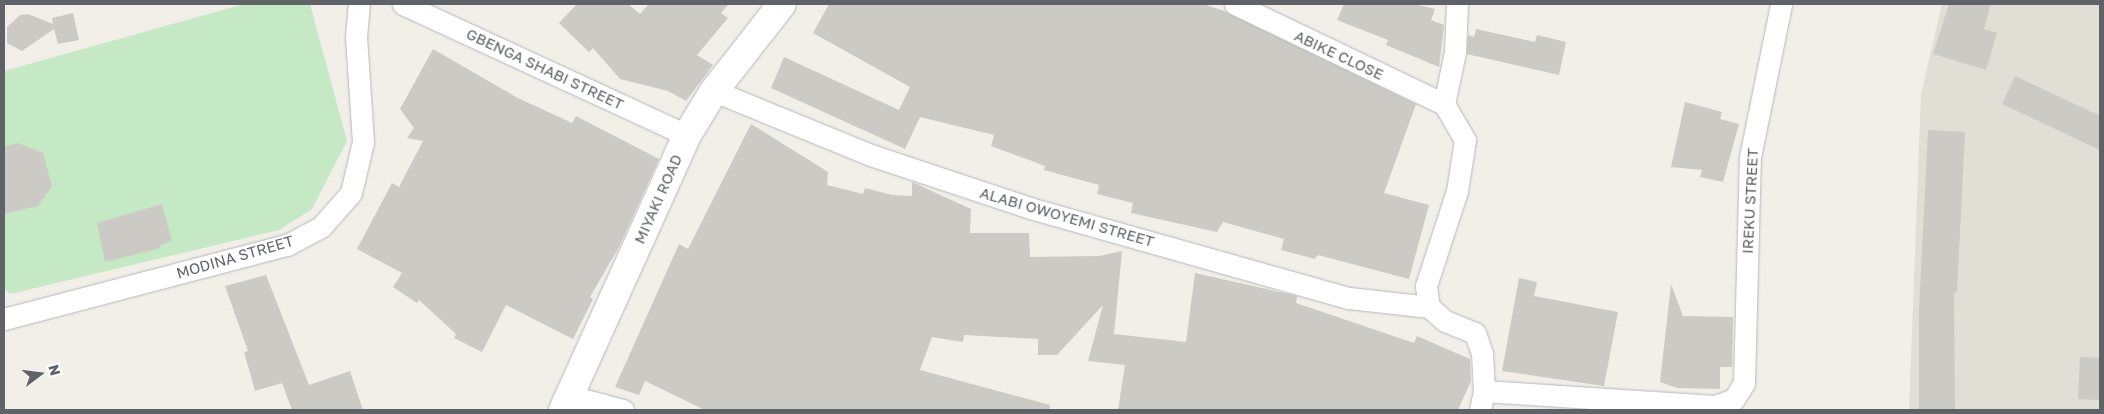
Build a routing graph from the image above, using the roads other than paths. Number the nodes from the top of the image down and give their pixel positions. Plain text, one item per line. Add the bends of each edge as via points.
1 (359, 4) edge
2 (403, 4) edge
3 (782, 4) edge
4 (1235, 4) edge
5 (1458, 4) edge
6 (1782, 4) edge
7 (714, 91) junction
8 (1444, 104) junction
9 (687, 135) junction
10 (1429, 307) junction
11 (4, 319) edge
12 (1482, 400) edge
13 (566, 403) edge
14 (623, 410) edge

1 - 11 street, MODINA STREET via 356,37 363,142 351,194 321,227 287,245
2 - 9 street, GBENGA SHABI STREET
3 - 7 street, MIYAKI ROAD
4 - 8 street, ABIKE CLOSE
5 - 8 street via 1455,52
6 - 12 street, IREKU STREET via 1750,157 1744,383 1734,399 1715,406
7 - 9 street, MIYAKI ROAD
7 - 10 street, ALABI OWOYEMI STREET via 872,155 1030,208 1349,298
8 - 10 street via 1464,140 1457,191 1426,286
9 - 13 street, MIYAKI ROAD
10 - 12 street via 1445,321 1475,333 1482,353
13 - 14 street

